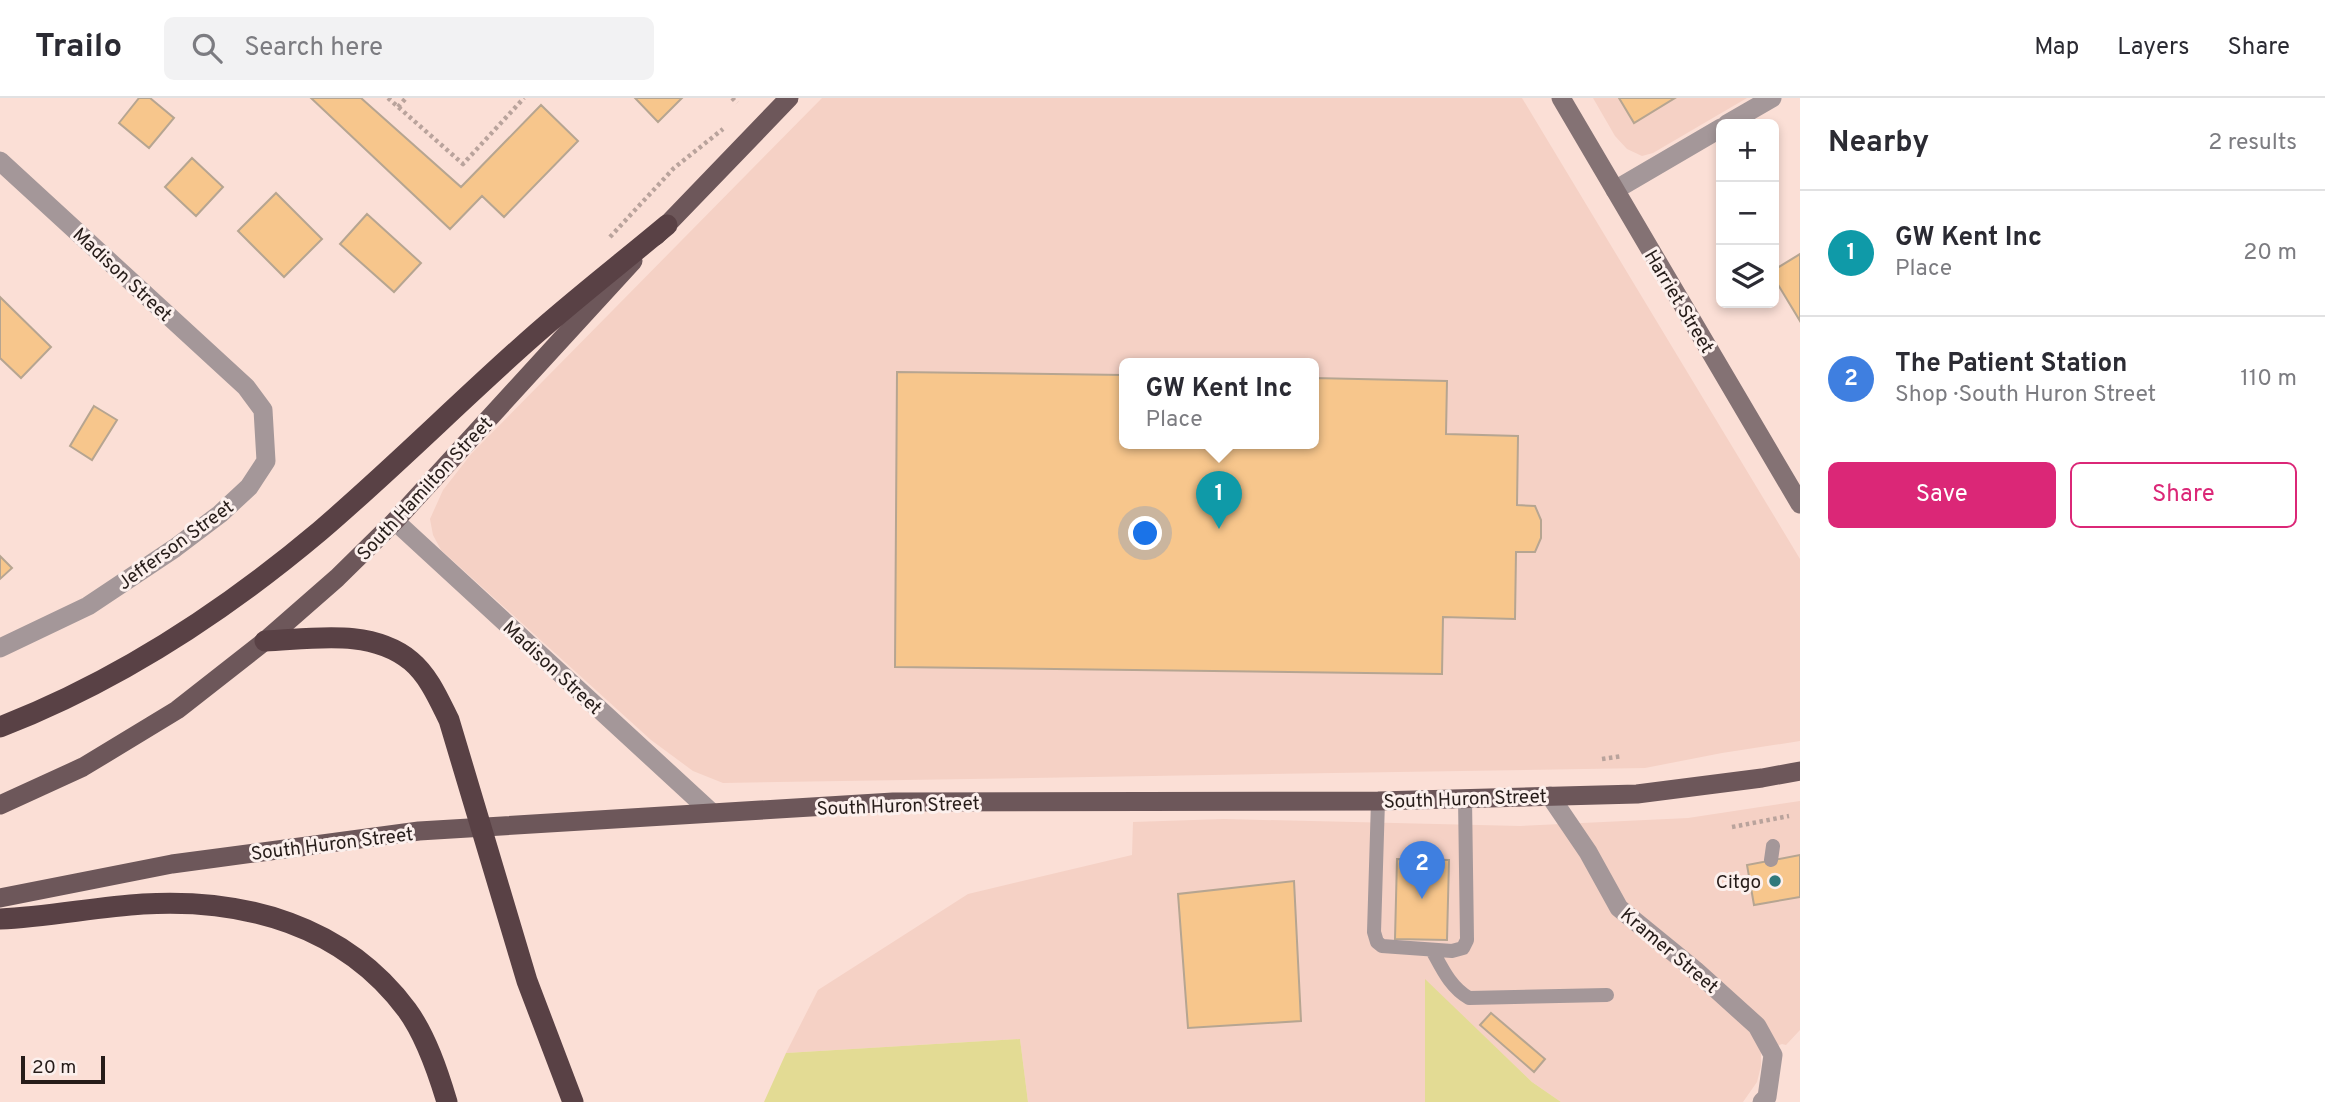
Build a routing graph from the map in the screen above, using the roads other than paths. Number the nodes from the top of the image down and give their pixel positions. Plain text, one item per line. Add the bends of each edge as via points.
1 (789, 98) edge
2 (1561, 98) edge
3 (1772, 98) edge
4 (1736, 119) edge
5 (1716, 131) edge
6 (0, 161) edge
7 (1615, 190) junction
8 (667, 225) junction
9 (246, 387) joint
10 (1800, 504) edge
11 (395, 521) junction
12 (265, 640) junction
13 (0, 648) edge
14 (0, 727) edge
15 (1800, 771) edge
16 (1550, 796) junction
17 (1465, 799) junction
18 (1378, 801) junction
19 (0, 805) edge
20 (710, 812) junction
21 (481, 829) junction
22 (0, 898) edge
23 (0, 919) edge
24 (1432, 950) junction
25 (1607, 995) dead end
26 (447, 1102) edge
27 (573, 1102) edge
28 (1762, 1102) edge

1 - 8 main road, South Hamilton Street
2 - 7 main road, Harriet Street
3 - 4 street
5 - 7 street
6 - 9 street, Madison Street
7 - 10 main road, Harriet Street
8 - 11 main road, South Hamilton Street
8 - 14 highway via 522,346 319,532 226,604 119,671
9 - 13 street, Jefferson Street via 263,410 266,461 249,487 175,548 88,606
11 - 12 main road, South Hamilton Street via 337,579
11 - 20 street, Madison Street
12 - 19 main road, South Hamilton Street via 177,710 83,767
12 - 21 highway via 356,639 381,644 411,661 432,687 449,720
15 - 16 main road, South Huron Street via 1637,794
16 - 17 main road, South Huron Street
16 - 28 street, Kramer Street via 1619,908 1757,1026 1773,1055 1767,1097
17 - 18 main road, South Huron Street
17 - 24 lane via 1467,940 1463,948
18 - 20 main road, South Huron Street via 893,802
18 - 24 lane via 1377,942 1382,947
20 - 21 main road, South Huron Street
21 - 22 main road, South Huron Street via 419,831 172,864
21 - 27 highway via 527,981
23 - 26 highway via 143,904 217,905 273,915 324,937 368,968 407,1011 437,1068
24 - 25 lane via 1450,982 1469,998

